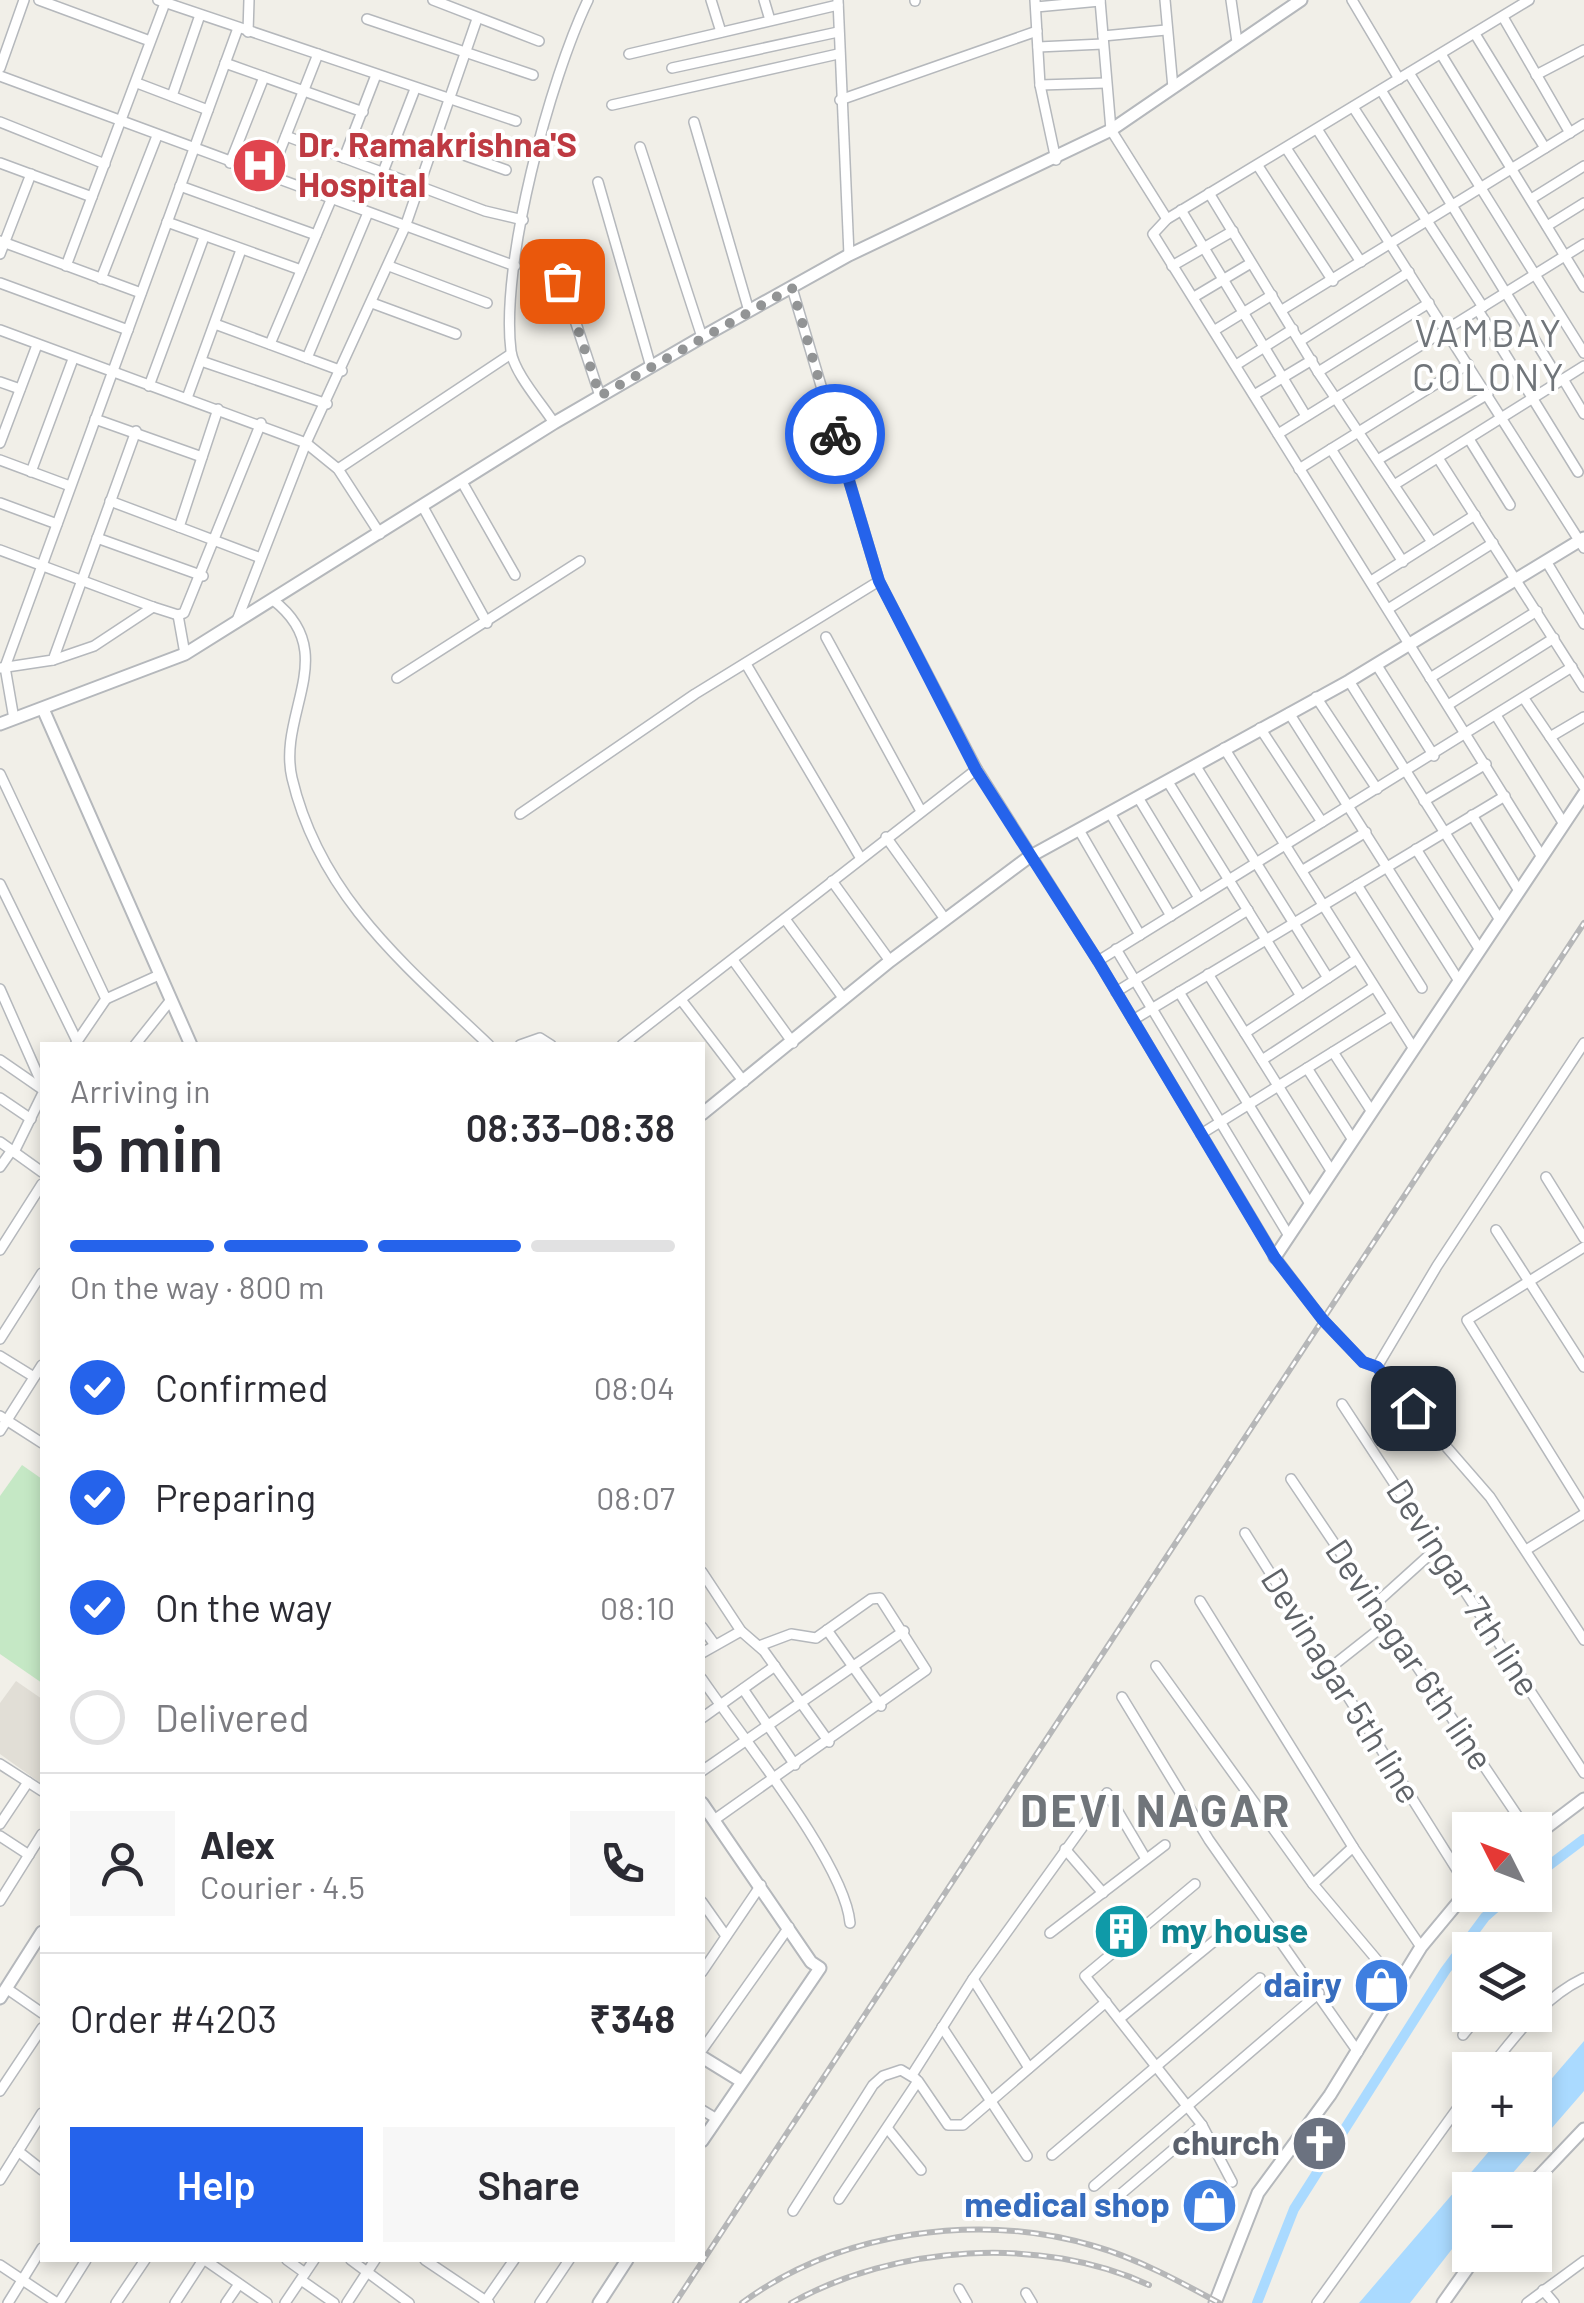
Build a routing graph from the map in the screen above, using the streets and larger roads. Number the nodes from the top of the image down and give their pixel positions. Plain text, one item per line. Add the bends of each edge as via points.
1 (24, 0) edge
2 (39, 0) edge
3 (249, 0) edge
4 (433, 0) edge
5 (588, 0) edge
6 (711, 0) edge
7 (764, 0) edge
8 (1100, 0) edge
9 (1164, 0) edge
10 (1231, 0) edge
11 (1352, 0) edge
12 (1530, 0) edge
13 (161, 1) edge
14 (1298, 1) edge
15 (838, 2) edge
16 (63, 4) edge
17 (1036, 4) edge
18 (200, 15) junction
19 (1502, 17) junction
20 (367, 18) dead end
21 (477, 19) junction
22 (770, 20) junction
23 (243, 30) junction
24 (1166, 30) junction
25 (1037, 31) junction
26 (721, 32) junction
27 (838, 32) junction
28 (1474, 34) junction
29 (1103, 40) junction
30 (150, 41) junction
31 (539, 41) dead end
32 (1237, 42) junction
33 (1038, 47) junction
34 (1584, 50) edge
35 (464, 53) junction
36 (318, 54) junction
37 (629, 54) dead end
38 (838, 54) junction
39 (1441, 54) junction
40 (225, 63) junction
41 (0, 68) edge
42 (672, 68) dead end
43 (1409, 73) junction
44 (376, 75) junction
45 (533, 75) dead end
46 (0, 76) edge
47 (1536, 76) junction
48 (264, 77) junction
49 (1399, 79) junction
50 (137, 83) junction
51 (1106, 83) junction
52 (1040, 85) junction
53 (414, 88) junction
54 (1174, 88) junction
55 (1381, 90) junction
56 (303, 92) junction
57 (172, 96) junction
58 (448, 98) junction
59 (840, 100) junction
60 (612, 104) dead end
61 (1353, 107) junction
62 (208, 110) junction
63 (363, 112) junction
64 (516, 120) dead end
65 (122, 121) junction
66 (0, 122) edge
67 (694, 122) dead end
68 (1584, 124) edge
69 (1318, 128) junction
70 (1111, 130) junction
71 (1570, 133) junction
72 (156, 136) junction
73 (286, 136) junction
74 (433, 144) junction
75 (640, 147) dead end
76 (1286, 148) junction
77 (1545, 148) junction
78 (194, 150) junction
79 (344, 158) junction
80 (1056, 160) junction
81 (0, 162) edge
82 (105, 164) junction
83 (230, 164) junction
84 (1258, 166) junction
85 (1584, 166) edge
86 (1513, 168) junction
87 (506, 170) dead end
88 (383, 172) junction
89 (31, 174) junction
90 (270, 176) junction
91 (598, 182) dead end
92 (180, 186) junction
93 (420, 186) junction
94 (1482, 187) junction
95 (1209, 193) junction
96 (92, 197) junction
97 (1531, 198) junction
98 (331, 200) junction
99 (1584, 203) edge
100 (1453, 205) junction
101 (1182, 210) junction
102 (367, 215) junction
103 (1167, 219) junction
104 (524, 220) junction
105 (1427, 220) junction
106 (167, 222) junction
107 (1548, 226) junction
108 (405, 227) junction
109 (1233, 230) junction
110 (316, 235) junction
111 (204, 237) junction
112 (2, 242) edge
113 (1390, 243) junction
114 (1584, 244) edge
115 (1204, 247) junction
116 (240, 250) junction
117 (0, 254) edge
118 (849, 255) junction
119 (1565, 256) junction
120 (1361, 262) junction
121 (1252, 263) junction
122 (66, 266) junction
123 (388, 266) junction
124 (515, 266) junction
125 (1172, 266) junction
126 (301, 270) junction
127 (1409, 272) junction
128 (1537, 275) junction
129 (101, 278) junction
130 (1224, 280) junction
131 (1333, 280) junction
132 (562, 281) dead end
133 (0, 283) edge
134 (1584, 287) edge
135 (792, 288) junction
136 (1508, 291) junction
137 (141, 294) junction
138 (1272, 295) junction
139 (1194, 297) junction
140 (1429, 302) junction
141 (372, 303) junction
142 (487, 303) dead end
143 (1480, 308) junction
144 (1282, 310) junction
145 (749, 312) junction
146 (1244, 314) junction
147 (215, 324) junction
148 (1293, 329) junction
149 (0, 330) edge
150 (128, 330) junction
151 (1215, 330) junction
152 (1446, 330) junction
153 (456, 334) dead end
154 (702, 338) junction
155 (1300, 341) junction
156 (270, 344) junction
157 (37, 345) junction
158 (1264, 348) junction
159 (511, 354) junction
160 (1584, 354) edge
161 (74, 358) junction
162 (307, 358) junction
163 (1312, 360) junction
164 (201, 361) junction
165 (1468, 364) junction
166 (1236, 365) junction
167 (1584, 366) edge
168 (650, 367) junction
169 (342, 370) junction
170 (1318, 372) junction
171 (112, 374) junction
172 (1283, 378) junction
173 (1562, 380) junction
174 (0, 382) edge
175 (149, 386) junction
176 (20, 389) junction
177 (1488, 394) junction
178 (1254, 395) junction
179 (600, 396) junction
180 (186, 398) junction
181 (1336, 398) junction
182 (1534, 398) junction
183 (327, 404) junction
184 (218, 409) junction
185 (1584, 414) edge
186 (1306, 416) junction
187 (1502, 417) junction
188 (95, 419) junction
189 (261, 423) junction
190 (554, 423) junction
191 (1360, 430) junction
192 (136, 431) junction
193 (1278, 434) junction
194 (1469, 438) junction
195 (0, 442) edge
196 (306, 442) junction
197 (1331, 449) junction
198 (202, 457) junction
199 (1438, 458) junction
200 (1379, 459) junction
201 (0, 460) edge
202 (338, 469) junction
203 (1299, 469) junction
204 (31, 472) junction
205 (1578, 472) dead end
206 (462, 482) junction
207 (1394, 485) junction
208 (70, 486) junction
209 (110, 501) junction
210 (0, 504) edge
211 (1510, 505) dead end
212 (423, 507) junction
213 (1474, 515) junction
214 (57, 524) junction
215 (179, 527) junction
216 (380, 534) junction
217 (97, 538) junction
218 (216, 540) junction
219 (1432, 542) junction
220 (1493, 543) junction
221 (1583, 543) edge
222 (0, 550) edge
223 (258, 556) junction
224 (1546, 561) junction
225 (580, 562) dead end
226 (1403, 562) junction
227 (42, 565) junction
228 (203, 576) junction
229 (514, 576) dead end
230 (82, 578) junction
231 (1517, 579) junction
232 (879, 581) junction
233 (1371, 581) junction
234 (272, 600) junction
235 (153, 607) junction
236 (1388, 609) junction
237 (1537, 611) junction
238 (178, 616) junction
239 (236, 622) junction
240 (488, 623) junction
241 (1584, 624) edge
242 (826, 637) dead end
243 (1554, 638) junction
244 (1408, 643) junction
245 (184, 654) junction
246 (53, 660) junction
247 (746, 664) junction
248 (1376, 664) junction
249 (2, 667) edge
250 (1572, 667) junction
251 (398, 678) dead end
252 (1430, 678) junction
253 (1349, 681) junction
254 (1584, 687) edge
255 (1316, 697) junction
256 (1525, 700) junction
257 (1448, 705) junction
258 (43, 708) junction
259 (1289, 712) junction
260 (1497, 717) junction
261 (1584, 717) edge
262 (14, 719) junction
263 (0, 724) edge
264 (1260, 728) junction
265 (1468, 735) junction
266 (1550, 737) junction
267 (1224, 748) junction
268 (1434, 756) junction
269 (1486, 764) junction
270 (1195, 765) junction
271 (976, 770) junction
272 (1408, 772) junction
273 (0, 774) edge
274 (1168, 782) junction
275 (1378, 790) junction
276 (1584, 791) edge
277 (1505, 796) junction
278 (1139, 799) junction
279 (1424, 801) junction
280 (1350, 806) junction
281 (921, 811) junction
282 (520, 814) dead end
283 (1110, 814) junction
284 (1472, 815) junction
285 (1322, 822) junction
286 (1564, 824) junction
287 (1080, 830) junction
288 (1366, 832) junction
289 (1442, 833) junction
290 (886, 838) junction
291 (1287, 844) junction
292 (1416, 849) junction
293 (860, 857) junction
294 (1030, 857) junction
295 (1542, 858) junction
296 (1258, 862) junction
297 (1386, 867) junction
298 (1304, 870) junction
299 (1229, 880) junction
300 (832, 881) junction
301 (0, 884) edge
302 (1357, 884) junction
303 (1519, 891) junction
304 (1200, 898) junction
305 (1325, 904) junction
306 (1248, 910) junction
307 (1170, 916) junction
308 (785, 918) junction
309 (945, 920) junction
310 (1500, 920) junction
311 (1295, 922) junction
312 (1140, 934) junction
313 (1266, 940) junction
314 (1116, 949) junction
315 (1480, 950) junction
316 (733, 960) junction
317 (1355, 960) junction
318 (890, 961) junction
319 (1098, 961) junction
320 (158, 974) junction
321 (1208, 974) junction
322 (1328, 978) junction
323 (1134, 980) junction
324 (1459, 981) junction
325 (1372, 988) junction
326 (1422, 988) dead end
327 (0, 989) edge
328 (1116, 992) junction
329 (1179, 992) junction
330 (1301, 996) junction
331 (106, 999) junction
332 (844, 999) junction
333 (170, 1001) junction
334 (682, 1001) junction
335 (1151, 1009) junction
336 (1391, 1016) junction
337 (1132, 1020) junction
338 (1245, 1033) junction
339 (637, 1041) edge
340 (75, 1042) edge
341 (76, 1042) edge
342 (137, 1042) edge
343 (190, 1042) edge
344 (486, 1042) edge
345 (793, 1042) junction
346 (1584, 1043) edge
347 (1414, 1049) junction
348 (1333, 1052) junction
349 (0, 1060) edge
350 (1262, 1060) junction
351 (1307, 1068) junction
352 (745, 1083) junction
353 (40, 1085) edge
354 (1278, 1086) junction
355 (40, 1089) edge
356 (40, 1095) edge
357 (0, 1098) edge
358 (1248, 1105) junction
359 (705, 1112) edge
360 (1372, 1112) junction
361 (31, 1118) junction
362 (1219, 1123) junction
363 (1201, 1134) junction
364 (1353, 1140) junction
365 (0, 1142) edge
366 (13, 1151) junction
367 (0, 1167) edge
368 (40, 1171) edge
369 (1332, 1172) junction
370 (1546, 1176) dead end
371 (40, 1187) edge
372 (1310, 1204) junction
373 (1496, 1230) dead end
374 (1289, 1236) junction
375 (1584, 1238) edge
376 (1584, 1246) edge
377 (0, 1250) edge
378 (1275, 1258) junction
379 (40, 1276) edge
380 (1529, 1280) junction
381 (0, 1339) edge
382 (0, 1356) edge
383 (40, 1367) edge
384 (1584, 1367) edge
385 (1379, 1370) junction
386 (34, 1377) junction
387 (1342, 1404) dead end
388 (3, 1418) edge
389 (0, 1430) edge
390 (40, 1442) edge
391 (1291, 1479) dead end
392 (1584, 1511) edge
393 (1245, 1533) dead end
394 (1437, 1548) junction
395 (1526, 1550) junction
396 (705, 1576) edge
397 (714, 1590) junction
398 (705, 1597) edge
399 (1200, 1600) dead end
400 (1374, 1604) junction
401 (1388, 1623) junction
402 (705, 1630) edge
403 (827, 1630) junction
404 (741, 1631) junction
405 (904, 1632) junction
406 (1584, 1640) edge
407 (715, 1645) junction
408 (760, 1646) junction
409 (705, 1651) edge
410 (775, 1666) junction
411 (1156, 1666) dead end
412 (854, 1668) junction
413 (1330, 1668) junction
414 (705, 1684) edge
415 (743, 1689) junction
416 (1122, 1697) dead end
417 (802, 1705) junction
418 (720, 1706) junction
419 (881, 1706) junction
420 (705, 1716) edge
421 (770, 1728) junction
422 (829, 1742) junction
423 (745, 1744) junction
424 (0, 1764) edge
425 (795, 1765) junction
426 (705, 1770) edge
427 (1584, 1773) edge
428 (772, 1780) junction
429 (28, 1782) junction
430 (40, 1790) edge
431 (1584, 1798) edge
432 (705, 1807) edge
433 (1514, 1812) edge
434 (714, 1820) junction
435 (1552, 1823) edge
436 (0, 1824) edge
437 (0, 1836) edge
438 (40, 1837) edge
439 (1165, 1845) dead end
440 (1353, 1848) junction
441 (1065, 1849) junction
442 (29, 1855) junction
443 (1146, 1860) junction
444 (1452, 1861) edge
445 (1196, 1884) dead end
446 (1313, 1884) junction
447 (760, 1885) junction
448 (1102, 1893) junction
449 (0, 1901) edge
450 (705, 1906) edge
451 (1452, 1909) edge
452 (850, 1923) dead end
453 (789, 1928) junction
454 (1229, 1929) dead end
455 (1050, 1933) dead end
456 (40, 1935) edge
457 (726, 1936) junction
458 (1421, 1947) junction
459 (705, 1968) edge
460 (973, 1978) junction
461 (1260, 1978) dead end
462 (1584, 1978) edge
463 (1398, 1985) junction
464 (3, 1993) edge
465 (1319, 1994) junction
466 (1106, 2002) junction
467 (1552, 2002) edge
468 (40, 2012) edge
469 (1120, 2019) junction
470 (942, 2027) junction
471 (40, 2031) edge
472 (1465, 2032) edge
473 (1517, 2032) edge
474 (1463, 2035) dead end
475 (705, 2049) edge
476 (1358, 2052) junction
477 (1502, 2052) edge
478 (705, 2055) edge
479 (1156, 2066) junction
480 (1029, 2068) junction
481 (915, 2078) junction
482 (741, 2080) junction
483 (0, 2091) edge
484 (990, 2100) junction
485 (1187, 2108) junction
486 (705, 2112) edge
487 (1452, 2116) edge
488 (717, 2119) junction
489 (40, 2120) edge
490 (1202, 2125) junction
491 (888, 2128) junction
492 (1584, 2129) edge
493 (705, 2137) edge
494 (18, 2151) junction
495 (1052, 2155) dead end
496 (1027, 2156) dead end
497 (40, 2168) edge
498 (921, 2170) dead end
499 (1543, 2172) edge
500 (0, 2180) edge
501 (1232, 2182) dead end
502 (1094, 2186) dead end
503 (839, 2199) dead end
504 (1115, 2199) dead end
505 (793, 2211) dead end
506 (40, 2251) edge
507 (1584, 2261) edge
508 (85, 2262) edge
509 (143, 2262) edge
510 (203, 2262) edge
511 (207, 2262) edge
512 (289, 2262) edge
513 (313, 2262) edge
514 (354, 2262) edge
515 (374, 2262) edge
516 (428, 2262) edge
517 (511, 2262) edge
518 (568, 2262) edge
519 (626, 2262) edge
520 (0, 2265) edge
521 (367, 2272) junction
522 (1464, 2272) edge
523 (303, 2276) junction
524 (22, 2280) junction
525 (239, 2284) junction
526 (958, 2289) dead end
527 (1542, 2290) junction
528 (486, 2302) edge
529 (8, 2303) edge
530 (58, 2303) edge
531 (116, 2303) edge
532 (175, 2303) edge
533 (226, 2303) edge
534 (268, 2303) edge
535 (285, 2303) edge
536 (334, 2303) edge
537 (346, 2303) edge
538 (409, 2303) edge
539 (540, 2303) edge
540 (599, 2303) edge
541 (967, 2303) edge
542 (1215, 2303) edge
543 (1316, 2303) edge
544 (1442, 2303) edge
545 (1527, 2303) edge
546 (1554, 2303) edge

1 - 41 street
2 - 16 street
3 - 23 street
4 - 21 street
5 - 104 street via 564,50
6 - 26 street
7 - 22 street
8 - 17 street
8 - 29 street
9 - 24 street
10 - 32 street
11 - 49 street
12 - 19 street
13 - 18 street
13 - 30 street
14 - 32 street
15 - 22 street
15 - 27 street
16 - 30 street
17 - 25 street
18 - 23 street
18 - 57 street
19 - 28 street
19 - 47 street
20 - 35 street
21 - 31 street
21 - 35 street
22 - 26 street
23 - 36 street
23 - 40 street
24 - 29 street
24 - 54 street
25 - 33 street
25 - 59 street
26 - 37 street
27 - 38 street
27 - 42 street
28 - 39 street
28 - 77 street
29 - 33 street
29 - 51 street
30 - 50 street
32 - 54 street
33 - 52 street
34 - 47 street
35 - 45 street
35 - 58 street
36 - 44 street
36 - 56 street
38 - 59 street
38 - 60 street
39 - 43 street
39 - 86 street
40 - 48 street
40 - 62 street
43 - 49 street
43 - 94 street
44 - 53 street
44 - 63 street
46 - 65 street
47 - 71 street
48 - 56 street
48 - 83 street
49 - 55 street
50 - 57 street
50 - 65 street
51 - 52 street
51 - 70 street
52 - 80 street
53 - 58 street
53 - 88 street
54 - 70 street
55 - 61 street
55 - 100 street
56 - 63 street
56 - 73 street
57 - 62 street
58 - 64 street
58 - 74 street
59 - 118 street
61 - 69 street
61 - 105 street
62 - 78 street
63 - 79 street
65 - 72 street
65 - 82 street
66 - 82 street
67 - 145 street
68 - 71 street
69 - 76 street
69 - 113 street
70 - 80 street
70 - 103 street
71 - 77 street
72 - 78 street
72 - 129 street
73 - 79 street
73 - 90 street
74 - 87 street
74 - 93 street
75 - 154 street
76 - 84 street
76 - 120 street
77 - 86 street
78 - 83 street
78 - 92 street
79 - 88 street
80 - 118 street
81 - 89 street
82 - 96 street
83 - 90 street
84 - 95 street
84 - 131 street
85 - 97 street
86 - 94 street
86 - 97 street
88 - 93 street
89 - 96 street
89 - 112 street
90 - 98 street
91 - 168 street
92 - 106 street
92 - 110 street
93 - 104 street
93 - 108 street
94 - 100 street
94 - 128 street
95 - 101 street
95 - 109 street
96 - 122 street
97 - 107 street
98 - 102 street
98 - 110 street
99 - 107 street
100 - 105 street
100 - 136 street
101 - 103 street
101 - 115 street
102 - 108 street
102 - 162 street
103 - 125 street via 1153,234
104 - 124 street
105 - 113 street
105 - 143 street
106 - 111 street
106 - 137 street
107 - 119 street
108 - 123 street
108 - 124 street
109 - 115 street
109 - 121 street
110 - 126 street
111 - 116 street
111 - 175 street
112 - 117 street
112 - 122 street
113 - 120 street
113 - 127 street
114 - 119 street
115 - 125 street
115 - 130 street
116 - 126 street
116 - 147 street
118 - 135 street
119 - 128 street
119 - 134 street
120 - 131 street
121 - 130 street
121 - 138 street
122 - 129 street
123 - 141 street
123 - 142 street
124 - 159 street
125 - 139 street
126 - 156 street
127 - 140 street
127 - 155 street
128 - 136 street
128 - 160 street
129 - 137 street
130 - 139 street
130 - 146 street
131 - 144 street
132 - 179 street
133 - 150 street
135 - 145 street
135 - 232 street
136 - 143 street
136 - 173 street
137 - 150 street
138 - 144 street
138 - 146 street
139 - 151 street
140 - 152 street
140 - 170 street
141 - 153 street
141 - 169 street
143 - 152 street
143 - 182 street
144 - 148 street
145 - 154 street
146 - 151 street
146 - 158 street
147 - 156 street
147 - 164 street
148 - 155 street
148 - 158 street
149 - 157 street
150 - 171 street
151 - 166 street
152 - 165 street
152 - 181 street
154 - 168 street
155 - 163 street
156 - 162 street
157 - 161 street
157 - 176 street
158 - 166 street
158 - 172 street
159 - 190 street
159 - 202 street
161 - 171 street
161 - 204 street
162 - 169 street
163 - 170 street
163 - 172 street
164 - 180 street
164 - 183 street
165 - 177 street
165 - 191 street
166 - 178 street
167 - 173 street
168 - 179 street
169 - 183 street
170 - 181 street
171 - 175 street
171 - 188 street
172 - 178 street
172 - 186 street
173 - 182 street
173 - 185 street
174 - 176 street
175 - 180 street
176 - 195 street
177 - 187 street
177 - 200 street
178 - 193 street
179 - 190 street
180 - 184 street
181 - 186 street
181 - 191 street
182 - 187 street
182 - 205 street
183 - 196 street
184 - 189 street
184 - 198 street
186 - 193 street
187 - 194 street
187 - 221 street
188 - 192 street
188 - 208 street
189 - 196 street
189 - 218 street
190 - 206 street
191 - 197 street
191 - 200 street
192 - 198 street
192 - 209 street
193 - 203 street
194 - 199 street
194 - 211 street
196 - 202 street
196 - 223 street
197 - 203 street
197 - 226 street
198 - 215 street
199 - 207 street
199 - 213 street
200 - 207 street
201 - 204 street
202 - 216 street
203 - 233 street
204 - 208 street
206 - 212 street
206 - 229 street
207 - 219 street
208 - 214 street
209 - 215 street
209 - 217 street
210 - 214 street
212 - 216 street
212 - 240 street
213 - 219 street
213 - 220 street
214 - 227 street
215 - 218 street
216 - 234 street
217 - 228 street
217 - 230 street
218 - 223 street
218 - 228 street
219 - 226 street
220 - 231 street
220 - 236 street
221 - 224 street
222 - 227 street
223 - 239 street
224 - 231 street
224 - 241 street
225 - 240 street
226 - 233 street
227 - 230 street
227 - 249 street
228 - 238 street via 190,607
230 - 235 street
230 - 246 street
231 - 237 street
231 - 244 street
232 - 247 street
232 - 271 street
233 - 236 street
234 - 239 street
234 - 344 street via 304,640 307,666 289,752 315,838 343,894 404,968
235 - 238 street
235 - 246 street via 94,646
236 - 244 street
237 - 243 street
237 - 252 street
238 - 245 street
239 - 245 street
240 - 251 street
242 - 281 street
243 - 250 street
243 - 257 street
244 - 248 street
244 - 252 street
245 - 258 street
246 - 249 street
247 - 282 street
247 - 293 street
248 - 253 street
248 - 268 street
249 - 262 street
250 - 254 street
250 - 256 street
252 - 257 street
253 - 255 street
253 - 272 street
255 - 259 street
255 - 275 street
256 - 260 street
256 - 266 street
257 - 265 street
258 - 262 street
258 - 320 street
259 - 264 street
259 - 280 street
260 - 265 street
260 - 286 street
261 - 266 street
262 - 263 street
264 - 267 street
264 - 285 street
265 - 268 street
265 - 269 street
266 - 276 street
267 - 270 street
267 - 291 street
268 - 272 street
269 - 277 street
269 - 279 street
270 - 274 street
270 - 296 street
271 - 281 street
271 - 294 street
272 - 275 street
272 - 279 street
273 - 331 street
274 - 278 street
274 - 299 street
275 - 280 street
276 - 286 street
277 - 284 street
277 - 295 street
278 - 283 street
278 - 304 street
279 - 289 street
280 - 285 street
280 - 288 street
281 - 290 street
283 - 287 street
283 - 307 street
284 - 289 street
284 - 303 street
285 - 291 street
286 - 295 street
287 - 294 street
287 - 312 street
288 - 297 street
288 - 298 street
289 - 292 street
289 - 310 street
290 - 293 street
290 - 309 street
291 - 296 street
291 - 298 street
292 - 297 street
292 - 315 street
293 - 300 street
294 - 309 street
294 - 319 street
295 - 303 street
296 - 299 street
296 - 311 street
297 - 302 street
297 - 324 street
298 - 305 street
299 - 304 street
299 - 306 street
300 - 308 street
300 - 318 street
301 - 340 street
302 - 305 street
302 - 326 street
303 - 310 street
304 - 307 street
305 - 311 street
305 - 317 street
306 - 313 street
306 - 323 street
307 - 312 street
308 - 316 street
308 - 332 street
309 - 318 street
310 - 315 street
311 - 313 street
311 - 322 street
312 - 314 street
313 - 321 street
313 - 330 street
314 - 319 street
314 - 323 street
315 - 324 street
316 - 334 street
316 - 345 street
317 - 322 street
317 - 325 street
318 - 332 street
319 - 328 street
320 - 331 street
320 - 333 street
321 - 329 street
321 - 338 street
322 - 330 street
323 - 328 street
323 - 335 street
324 - 347 street
325 - 336 street
325 - 350 street
327 - 353 street
328 - 337 street
329 - 335 street
329 - 358 street
330 - 338 street
331 - 341 street
332 - 345 street
333 - 342 street
333 - 343 street
334 - 339 street
334 - 352 street
335 - 337 street
335 - 362 street
336 - 347 street
336 - 348 street
337 - 363 street
338 - 350 street
345 - 352 street
346 - 385 street via 1437,1266
347 - 360 street
348 - 351 street
348 - 360 street
349 - 355 street
350 - 354 street
351 - 354 street
351 - 364 street
352 - 359 street
354 - 358 street
354 - 369 street
356 - 361 street
357 - 361 street
358 - 362 street
358 - 372 street
360 - 364 street
361 - 366 street
362 - 363 street
362 - 374 street
363 - 378 street
364 - 369 street
365 - 366 street
366 - 367 street
366 - 368 street
369 - 372 street
370 - 375 street
371 - 377 street
372 - 374 street
373 - 380 street
374 - 378 street
376 - 380 street
378 - 385 street via 1323,1320
379 - 381 street
380 - 384 street
380 - 392 street via 1470,1314 1467,1326
382 - 386 street
383 - 386 street
385 - 395 street via 1454,1452
386 - 388 street
387 - 394 street, Devingar 7th line
388 - 389 street
388 - 390 street
391 - 400 street, Devinagar 6th line
392 - 395 street
393 - 413 street, Devinagar 5th line
394 - 400 street
394 - 427 street, Devingar 7th line
395 - 406 street
396 - 397 street
397 - 398 street
397 - 404 street
399 - 440 street
400 - 401 street, Devinagar 6th line
401 - 413 street
401 - 433 street, Devinagar 6th line
402 - 407 street
403 - 405 street via 876,1598
403 - 408 street via 812,1639 791,1634
403 - 412 street
404 - 407 street
404 - 408 street
405 - 412 street
405 - 419 street via 926,1670
407 - 409 street
408 - 410 street
410 - 415 street
410 - 417 street
411 - 446 street
412 - 417 street
412 - 419 street
413 - 444 street, Devinagar 5th line
414 - 418 street
415 - 418 street
415 - 421 street
416 - 465 street via 1209,1840
417 - 421 street
417 - 422 street
418 - 420 street
418 - 423 street
419 - 422 street
421 - 423 street
421 - 425 street
422 - 425 street
423 - 426 street
423 - 428 street
424 - 429 street
425 - 428 street
428 - 434 street
428 - 452 street via 843,1890
429 - 430 street
429 - 436 street
431 - 435 street
432 - 434 street
434 - 447 street
437 - 442 street
438 - 442 street
439 - 443 street
440 - 446 street
440 - 458 street
441 - 443 street via 1107,1794
441 - 448 street
441 - 460 street
442 - 449 street
443 - 448 street
445 - 466 street via 1085,1976
446 - 463 street
447 - 453 street
447 - 457 street
448 - 455 street
450 - 457 street
451 - 458 street
453 - 475 street
453 - 482 street via 820,1968
454 - 469 street
456 - 464 street
457 - 459 street
458 - 463 street
460 - 470 street
460 - 480 street
461 - 479 street
462 - 467 street
463 - 476 street
464 - 468 street
465 - 476 street
465 - 485 street
466 - 469 street
466 - 480 street
469 - 479 street
470 - 481 street
470 - 484 street
471 - 483 street
472 - 474 street
473 - 477 street
476 - 542 street via 1258,2194
478 - 482 street
479 - 485 street
479 - 495 street
480 - 484 street
481 - 484 street via 953,2127
481 - 491 street
481 - 505 street via 890,2072 873,2085
482 - 488 street
484 - 496 street
485 - 490 street
485 - 502 street
486 - 488 street
487 - 543 street
488 - 493 street
489 - 494 street
490 - 501 street
490 - 504 street
491 - 498 street
491 - 503 street
492 - 499 street
494 - 497 street
494 - 500 street
506 - 524 street
507 - 527 street
508 - 530 street
509 - 531 street
510 - 532 street
511 - 525 street
512 - 523 street
513 - 523 street
514 - 521 street
515 - 521 street
516 - 528 street
517 - 528 street
518 - 539 street
519 - 540 street
520 - 524 street
521 - 537 street
521 - 538 street
522 - 544 street
523 - 535 street
523 - 536 street
524 - 529 street
524 - 530 street
525 - 533 street
525 - 534 street
526 - 541 street
527 - 545 street
527 - 546 street

